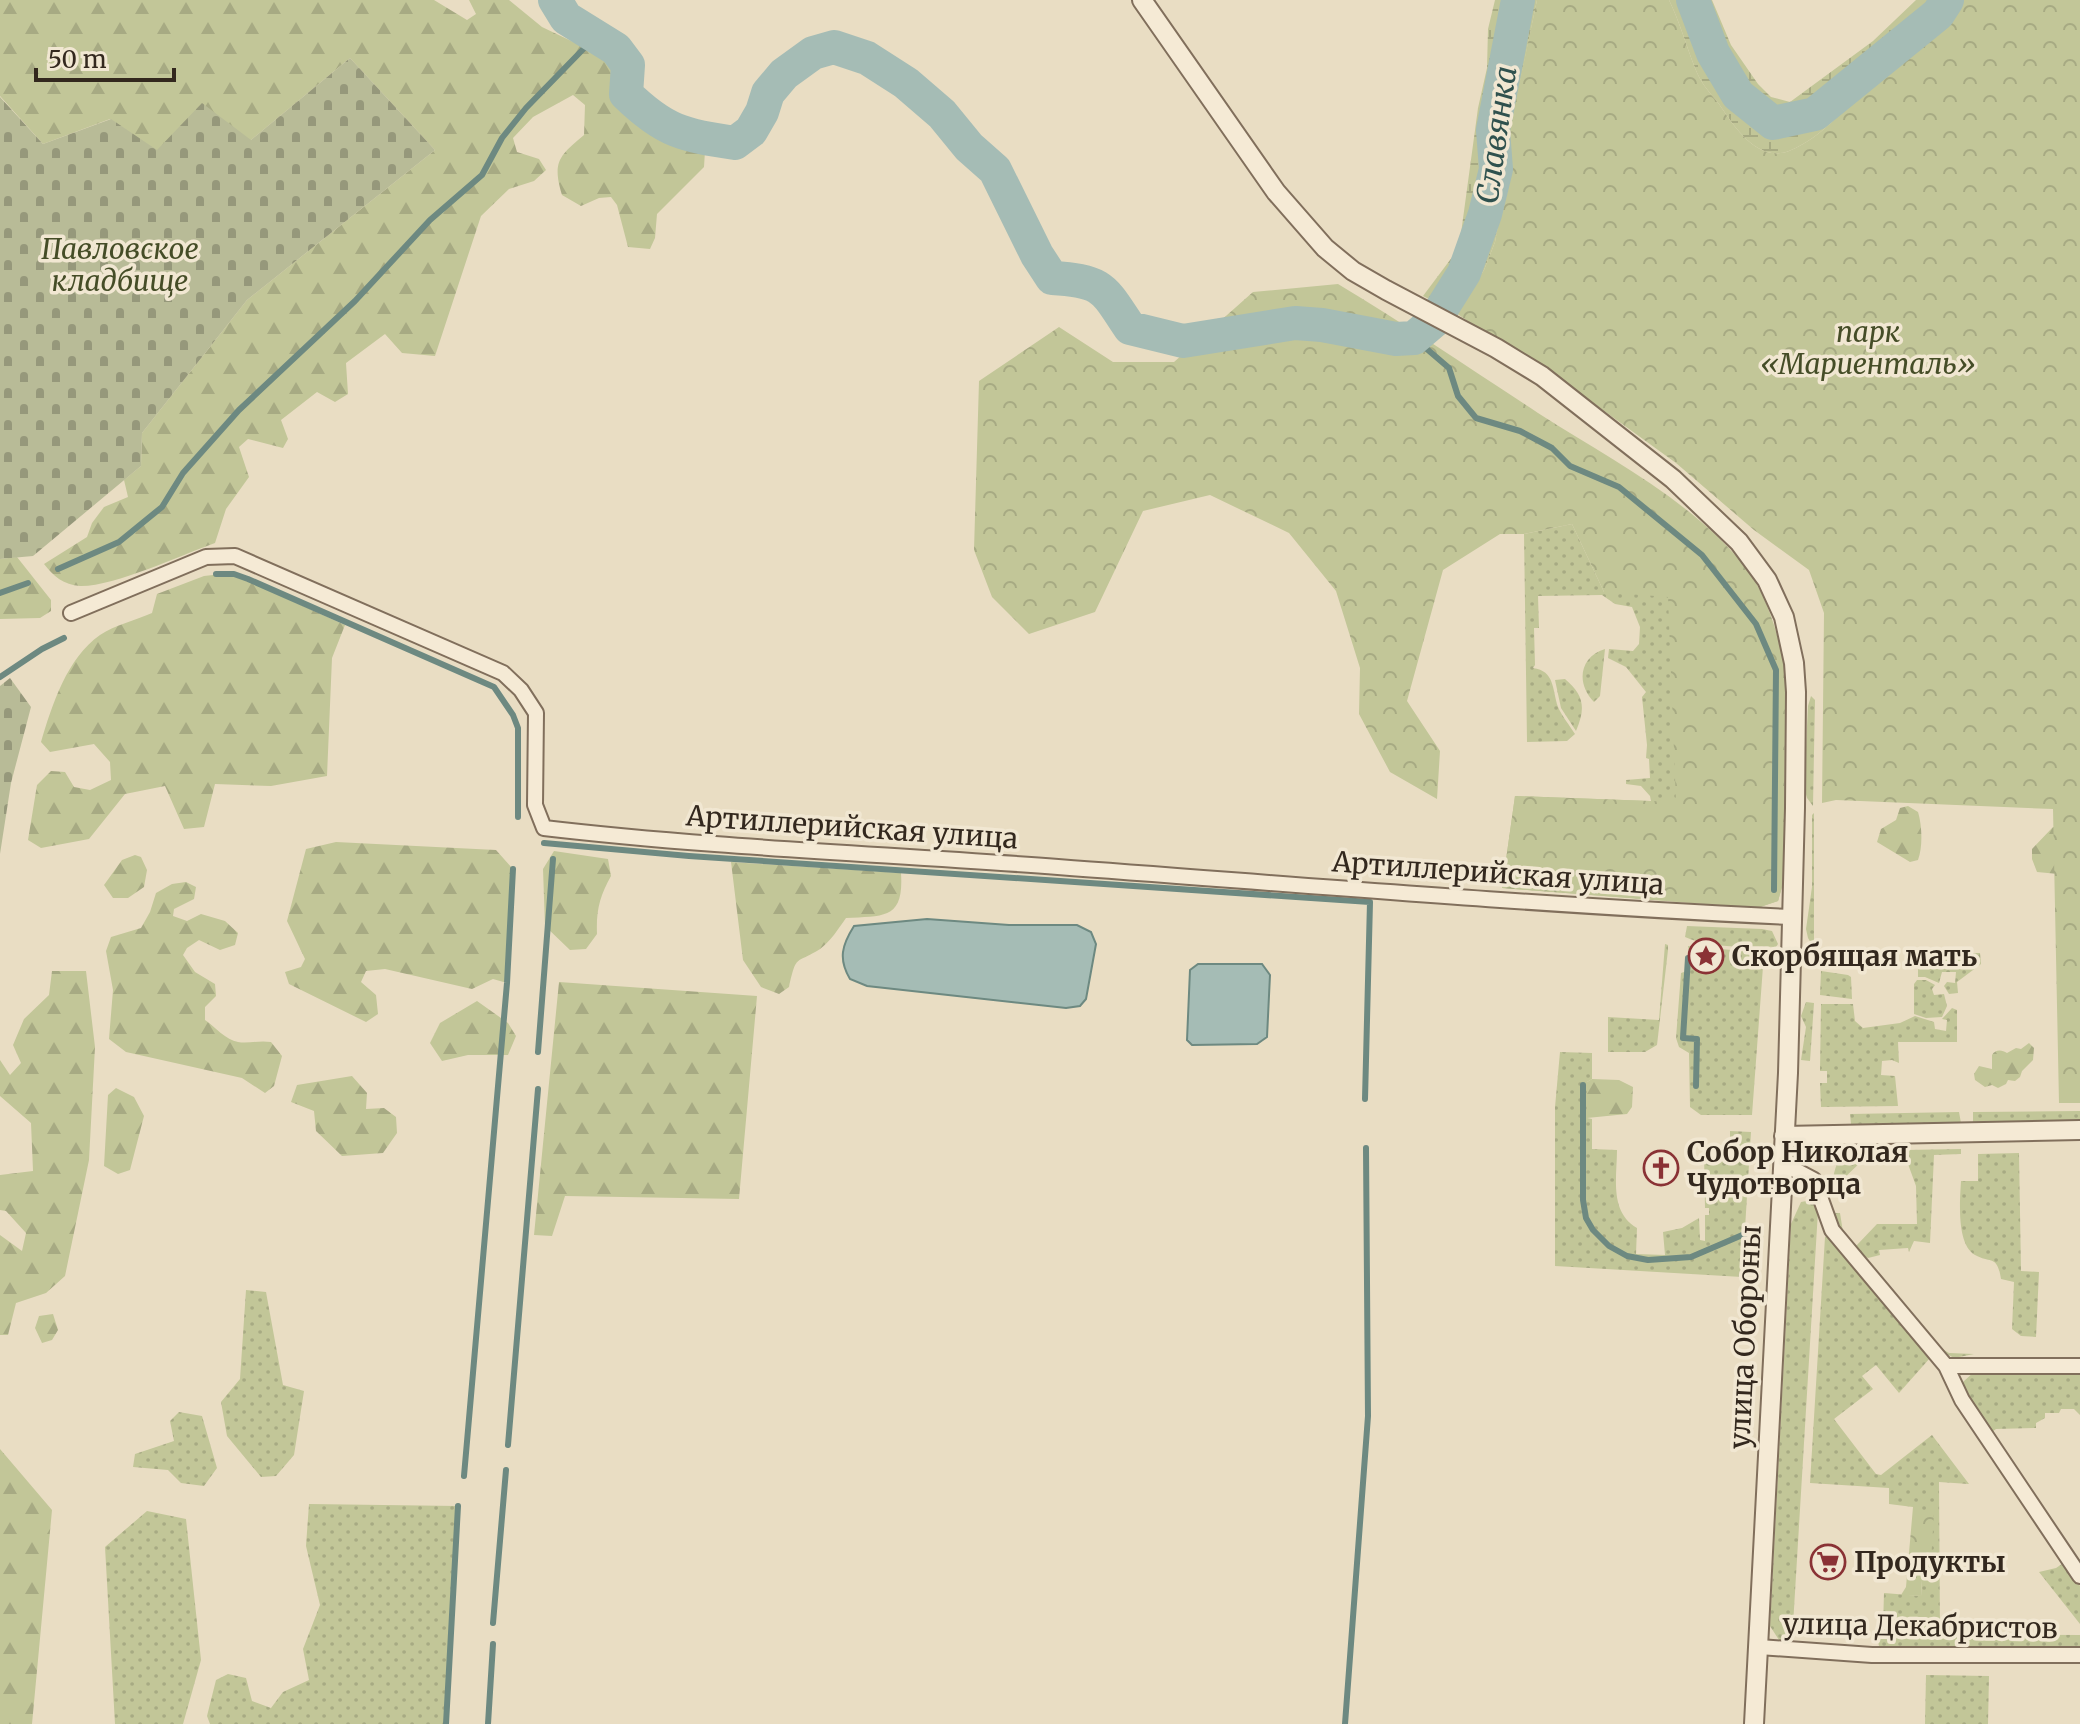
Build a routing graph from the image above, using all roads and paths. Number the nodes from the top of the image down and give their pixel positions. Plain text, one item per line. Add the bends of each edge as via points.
1 (1142, 0) edge
2 (71, 613) dead end
3 (1791, 917) junction
4 (2080, 1130) edge
5 (1784, 1136) junction
6 (1782, 1163) junction
7 (1946, 1366) junction
8 (2080, 1366) edge
9 (2080, 1576) edge
10 (1759, 1647) junction
11 (2080, 1655) edge
12 (1754, 1724) edge

1 - 3 street, улица Обороны via 1260,170 1338,260 1542,376 1673,479 1732,534 1758,568 1784,617 1794,663
2 - 3 street, Артиллерийская улица via 206,557 235,556 503,673 536,713 535,805 544,828 715,846
3 - 5 street, улица Обороны
4 - 5 street
5 - 6 street, улица Обороны
6 - 7 street via 1814,1180 1832,1230
6 - 10 street, улица Обороны
7 - 8 street
7 - 9 street via 1962,1400
10 - 11 street, улица Декабристов via 1872,1655
10 - 12 street, улица Обороны

